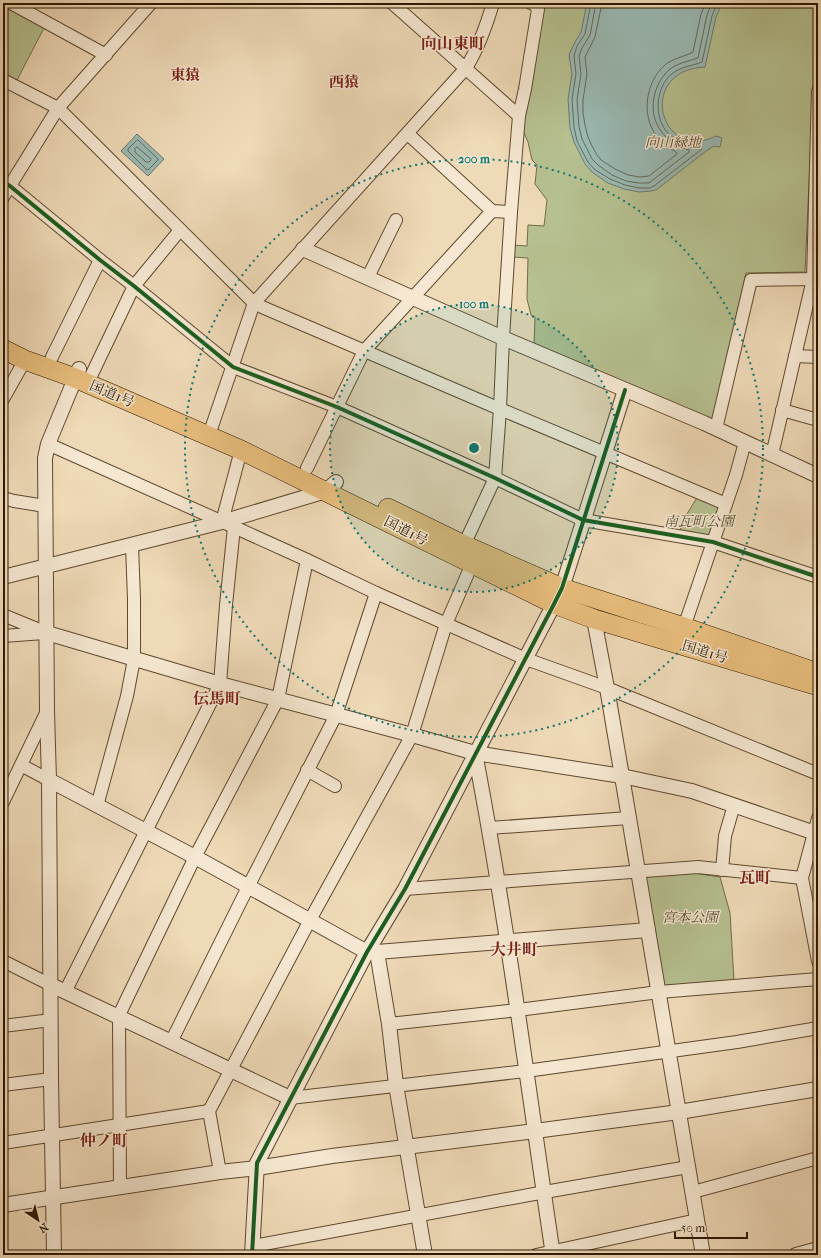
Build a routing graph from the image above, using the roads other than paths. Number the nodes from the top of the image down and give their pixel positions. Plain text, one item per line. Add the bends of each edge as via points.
1 (11, 3) edge
2 (151, 3) edge
3 (392, 3) edge
4 (493, 3) edge
5 (531, 3) edge
6 (106, 55) junction
7 (466, 68) junction
8 (3, 80) edge
9 (818, 91) edge
10 (818, 105) edge
11 (58, 108) junction
12 (519, 116) junction
13 (818, 118) edge
14 (408, 134) junction
15 (6, 184) edge
16 (3, 197) edge
17 (492, 211) junction
18 (511, 212) junction
19 (396, 220) dead end
20 (180, 230) junction
21 (303, 248) junction
22 (100, 260) junction
23 (368, 278) junction
24 (816, 279) edge
25 (134, 286) junction
26 (412, 297) junction
27 (254, 303) junction
28 (3, 337) edge
29 (503, 338) junction
30 (3, 349) edge
31 (364, 351) junction
32 (795, 356) junction
33 (818, 357) edge
34 (52, 358) junction
35 (25, 360) junction
36 (233, 367) junction
37 (82, 374) junction
38 (626, 390) junction
39 (3, 399) edge
40 (337, 407) junction
41 (500, 409) junction
42 (782, 410) junction
43 (818, 420) edge
44 (716, 429) junction
45 (211, 430) junction
46 (745, 442) junction
47 (48, 444) junction
48 (241, 450) junction
49 (604, 453) junction
50 (772, 455) junction
51 (307, 468) junction
52 (818, 476) edge
53 (496, 478) junction
54 (331, 487) junction
55 (3, 498) edge
56 (726, 504) junction
57 (45, 506) junction
58 (583, 520) junction
59 (228, 524) junction
60 (713, 542) junction
61 (132, 545) junction
62 (464, 545) junction
63 (307, 560) junction
64 (472, 564) junction
65 (46, 566) junction
66 (3, 577) edge
67 (818, 577) edge
68 (376, 593) junction
69 (558, 596) junction
70 (3, 615) edge
71 (594, 619) junction
72 (446, 624) junction
73 (684, 627) junction
74 (47, 633) junction
75 (3, 636) edge
76 (134, 659) junction
77 (526, 659) junction
78 (818, 673) edge
79 (220, 684) junction
80 (818, 686) edge
81 (607, 688) junction
82 (278, 699) junction
83 (47, 711) junction
84 (336, 715) junction
85 (412, 735) junction
86 (476, 753) junction
87 (21, 765) junction
88 (307, 770) junction
89 (818, 774) edge
90 (622, 776) junction
91 (49, 780) junction
92 (335, 786) dead end
93 (3, 800) edge
94 (734, 805) junction
95 (97, 806) junction
96 (629, 818) junction
97 (818, 818) edge
98 (490, 828) junction
99 (146, 831) junction
100 (816, 833) edge
101 (195, 857) junction
102 (722, 870) junction
103 (637, 872) junction
104 (802, 878) junction
105 (498, 883) junction
106 (248, 887) junction
107 (405, 889) junction
108 (310, 920) junction
109 (648, 930) junction
110 (507, 941) junction
111 (372, 952) junction
112 (818, 959) edge
113 (3, 961) edge
114 (818, 979) edge
115 (51, 985) junction
116 (65, 992) junction
117 (659, 992) junction
118 (518, 1010) junction
119 (118, 1018) junction
120 (51, 1020) junction
121 (389, 1024) junction
122 (3, 1026) edge
123 (818, 1028) edge
124 (171, 1042) junction
125 (668, 1051) junction
126 (230, 1070) junction
127 (526, 1071) junction
128 (51, 1079) junction
129 (3, 1085) edge
130 (396, 1085) junction
131 (818, 1089) edge
132 (290, 1098) junction
133 (209, 1111) junction
134 (679, 1112) junction
135 (119, 1124) junction
136 (535, 1131) junction
137 (53, 1135) junction
138 (3, 1143) edge
139 (407, 1147) junction
140 (818, 1158) edge
141 (688, 1167) junction
142 (256, 1168) junction
143 (220, 1172) junction
144 (120, 1188) junction
145 (545, 1192) junction
146 (693, 1192) junction
147 (53, 1197) junction
148 (3, 1205) edge
149 (418, 1215) junction
150 (697, 1220) junction
151 (818, 1249) edge
152 (253, 1250) edge
153 (553, 1253) edge
154 (54, 1255) edge
155 (426, 1255) edge
156 (536, 1255) edge
157 (703, 1255) edge
158 (796, 1255) edge

1 - 6 street
2 - 6 street
3 - 7 street
4 - 7 street via 482,38
5 - 12 street via 538,9
6 - 11 street
7 - 12 street
7 - 14 street
8 - 11 street
9 - 10 street
10 - 13 street
11 - 15 street
11 - 20 street
12 - 18 street
13 - 24 street
14 - 17 street
14 - 21 street
15 - 16 street
15 - 22 street
17 - 18 street
17 - 26 street
18 - 29 street
19 - 23 street
20 - 25 street
20 - 27 street
21 - 23 street
21 - 27 street
22 - 25 street
22 - 34 street
23 - 26 street
24 - 32 street
24 - 44 street via 751,280
25 - 36 street
25 - 37 street
26 - 29 street
26 - 31 street
27 - 31 street
27 - 36 street
28 - 34 highway, 国道1号
29 - 38 street
29 - 41 street
30 - 35 highway, 国道1号
31 - 40 street
31 - 41 street
32 - 33 street
32 - 42 street
34 - 37 highway, 国道1号
35 - 37 highway, 国道1号
35 - 39 street
36 - 40 street
36 - 45 street
37 - 45 highway, 国道1号
37 - 47 street
38 - 44 street
38 - 49 street
40 - 51 street
40 - 53 street
41 - 49 street
41 - 53 street
42 - 43 street
42 - 50 street
44 - 46 street
45 - 48 highway, 国道1号
45 - 51 highway, 国道1号
46 - 50 street
46 - 56 street
47 - 57 street via 45,458
47 - 59 street
48 - 54 highway, 国道1号
48 - 59 street
49 - 56 street
49 - 58 street
50 - 52 street
51 - 54 highway, 国道1号
53 - 58 street
53 - 62 street
54 - 59 street
54 - 62 highway, 国道1号
54 - 64 highway, 国道1号
55 - 57 street
56 - 60 street
57 - 65 street
58 - 60 street
58 - 69 street
59 - 61 street
59 - 63 street
59 - 79 street via 226,605
60 - 67 street
60 - 73 street
61 - 65 street
61 - 76 street
62 - 69 highway, 国道1号
63 - 68 street
63 - 82 street
64 - 69 highway, 国道1号
64 - 72 street
65 - 66 street
65 - 74 street
68 - 72 street
68 - 84 street
69 - 71 highway, 国道1号
69 - 73 highway, 国道1号
69 - 77 street
70 - 74 street
71 - 80 highway, 国道1号
71 - 81 street
72 - 77 street
72 - 85 street
73 - 78 highway, 国道1号
74 - 75 street
74 - 76 street
74 - 83 street
76 - 79 street
76 - 95 street
77 - 81 street
77 - 86 street
79 - 82 street
79 - 99 street
81 - 89 street
81 - 90 street
82 - 84 street
82 - 101 street
83 - 87 street
83 - 91 street
84 - 85 street
84 - 88 street
85 - 86 street
85 - 108 street
86 - 90 street
86 - 98 street
86 - 107 street
87 - 91 street
87 - 93 street
88 - 92 street
88 - 106 street
90 - 94 street via 692,791
90 - 96 street
91 - 95 street
91 - 115 street
94 - 100 street
94 - 102 street via 725,836
95 - 99 street
96 - 98 street
96 - 103 street
97 - 100 street
98 - 105 street
99 - 101 street
99 - 116 street
100 - 104 street
101 - 106 street
101 - 119 street
102 - 103 street via 698,867
102 - 104 street
103 - 105 street
103 - 109 street
104 - 112 street
105 - 107 street
105 - 110 street
106 - 108 street
106 - 124 street
107 - 111 street
108 - 111 street
108 - 126 street
109 - 110 street
109 - 117 street
110 - 111 street
110 - 118 street
111 - 121 street
111 - 132 street
113 - 115 street
114 - 117 street
115 - 116 street
115 - 120 street
116 - 119 street
117 - 118 street
117 - 125 street
118 - 121 street
118 - 127 street
119 - 124 street
119 - 135 street
120 - 122 street
120 - 128 street
121 - 130 street
123 - 125 street
124 - 126 street
125 - 127 street
125 - 134 street
126 - 132 street
126 - 133 street
127 - 130 street
127 - 136 street
128 - 129 street
128 - 137 street
130 - 132 street
130 - 139 street
131 - 134 street
132 - 142 street
133 - 135 street
133 - 143 street
134 - 136 street
134 - 141 street
135 - 137 street
135 - 144 street
136 - 139 street
136 - 145 street
137 - 138 street
137 - 147 street
139 - 142 street
139 - 149 street
140 - 146 street
141 - 145 street
141 - 146 street
142 - 143 street
142 - 152 street
143 - 144 street
144 - 147 street
145 - 149 street
145 - 153 street
146 - 150 street
147 - 148 street
147 - 154 street
149 - 152 street
149 - 155 street
150 - 153 street
150 - 157 street
151 - 158 street
153 - 156 street

